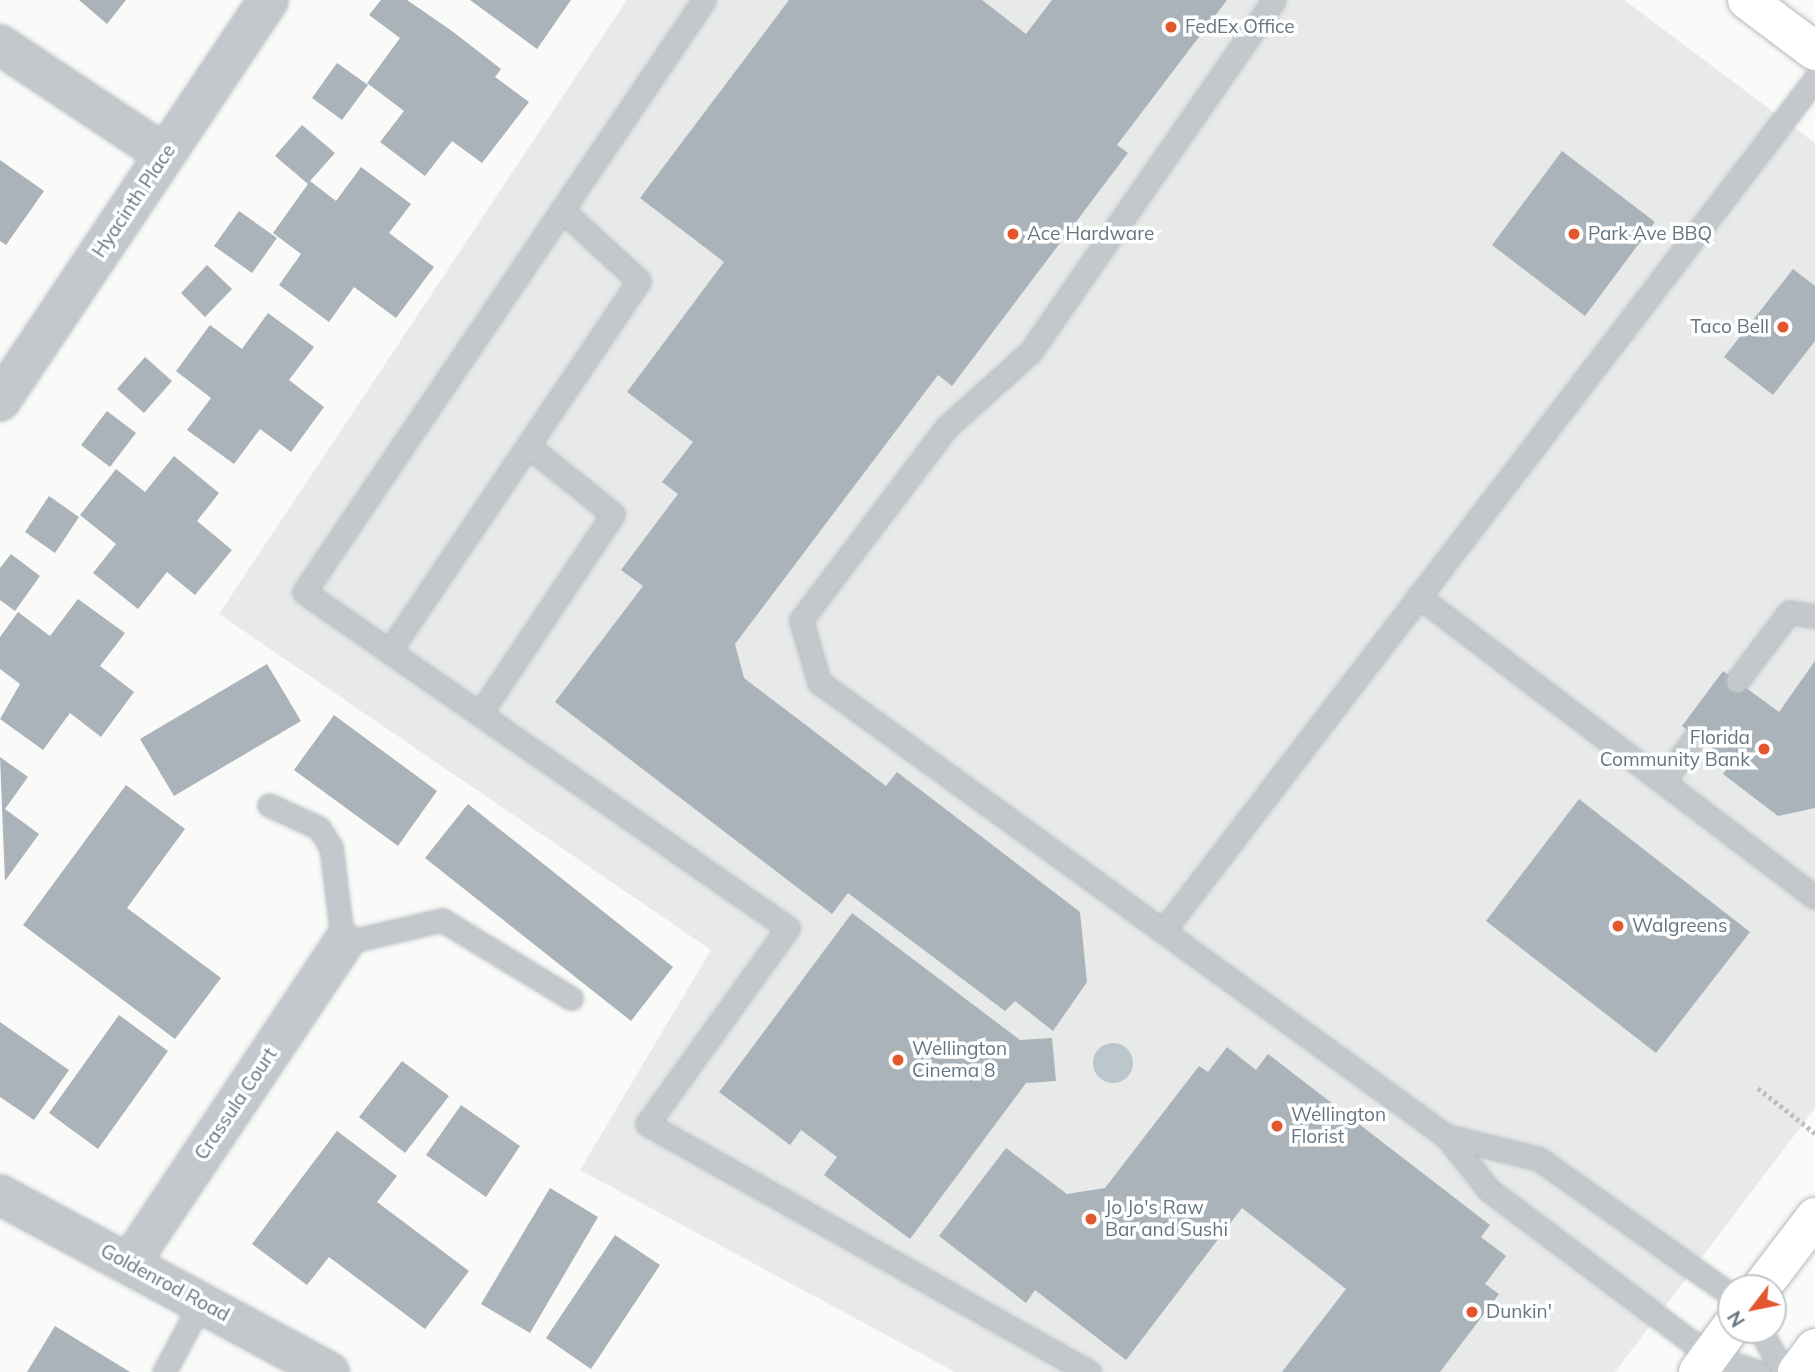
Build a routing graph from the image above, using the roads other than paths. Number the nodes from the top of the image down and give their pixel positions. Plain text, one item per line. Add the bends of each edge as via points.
1 (268, 0) edge
2 (704, 0) edge
3 (1274, 0) edge
4 (1747, 0) edge
5 (0, 45) edge
6 (1815, 51) edge
7 (1815, 79) edge
8 (164, 154) junction
9 (562, 210) junction
10 (0, 401) edge
11 (528, 446) junction
12 (1418, 596) junction
13 (1815, 616) edge
14 (390, 650) junction
15 (1737, 681) dead end
16 (481, 712) junction
17 (1696, 736) dead end
18 (1663, 782) junction
19 (269, 805) dead end
20 (1815, 897) edge
21 (1163, 931) junction
22 (343, 943) junction
23 (571, 998) dead end
24 (1446, 1136) junction
25 (0, 1195) edge
26 (1815, 1217) edge
27 (129, 1264) junction
28 (1772, 1274) edge
29 (1717, 1286) edge
30 (201, 1303) junction
31 (1768, 1344) edge
32 (1815, 1348) edge
33 (1713, 1352) edge
34 (313, 1368) edge
35 (164, 1372) edge
36 (1088, 1372) edge
37 (1759, 1372) edge
38 (1784, 1372) edge
39 (1797, 1372) edge

1 - 8 street, Hyacinth Place
2 - 9 lane
3 - 21 lane via 1030,352 947,428 801,620 819,682
4 - 6 street
5 - 8 street
7 - 12 lane
8 - 10 street, Hyacinth Place
9 - 11 lane via 639,281
9 - 14 lane via 304,592
11 - 14 lane
11 - 16 lane via 613,514
12 - 18 lane
12 - 21 lane
13 - 15 lane via 1788,612
14 - 16 lane
16 - 36 lane via 788,928 647,1124
17 - 18 lane
18 - 20 lane
19 - 22 lane via 319,828 331,847
21 - 24 lane
22 - 23 lane via 442,920
22 - 27 street, Crassula Court
24 - 29 lane via 1539,1159
24 - 33 lane via 1489,1190
25 - 27 street, Goldenrod Road
26 - 28 street
27 - 30 street, Goldenrod Road
30 - 34 street, Goldenrod Road
30 - 35 lane
31 - 38 lane
32 - 39 street
33 - 37 lane

